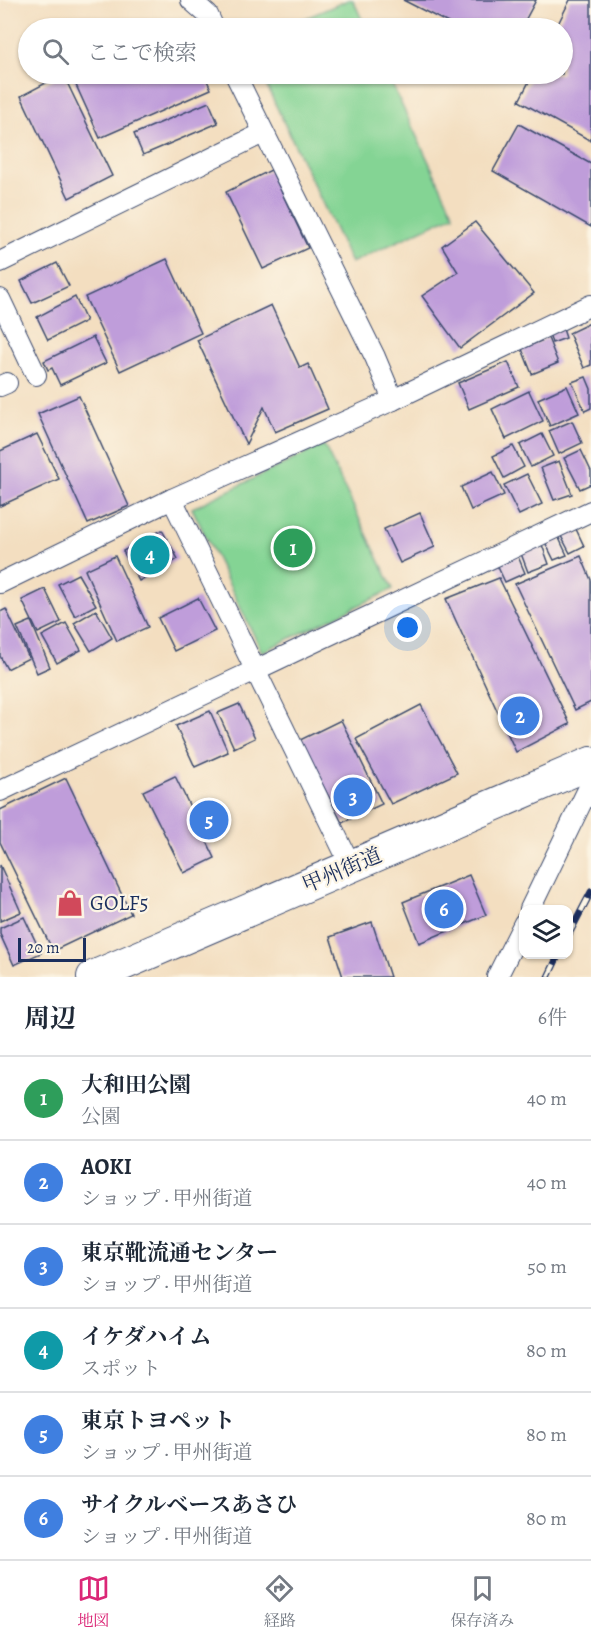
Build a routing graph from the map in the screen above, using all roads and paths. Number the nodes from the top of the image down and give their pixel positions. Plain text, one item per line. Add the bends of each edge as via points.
1 (190, 0) edge
2 (209, 18) edge
3 (240, 84) edge
4 (263, 133) junction
5 (0, 262) edge
6 (0, 298) edge
7 (591, 305) edge
8 (36, 375) dead end
9 (393, 400) junction
10 (172, 499) junction
11 (591, 511) edge
12 (0, 583) edge
13 (256, 669) junction
14 (591, 763) edge
15 (591, 783) edge
16 (0, 791) edge
17 (351, 866) junction
18 (532, 905) edge
19 (519, 933) edge
20 (93, 977) edge
21 (497, 977) edge

1 - 2 street
3 - 4 street
4 - 5 street
4 - 9 street
6 - 8 street
7 - 9 street
9 - 10 street
10 - 12 street
10 - 13 street
11 - 13 street
13 - 16 street
13 - 17 street
14 - 17 highway, 甲州街道
15 - 18 street
17 - 20 highway, 甲州街道
19 - 21 street

